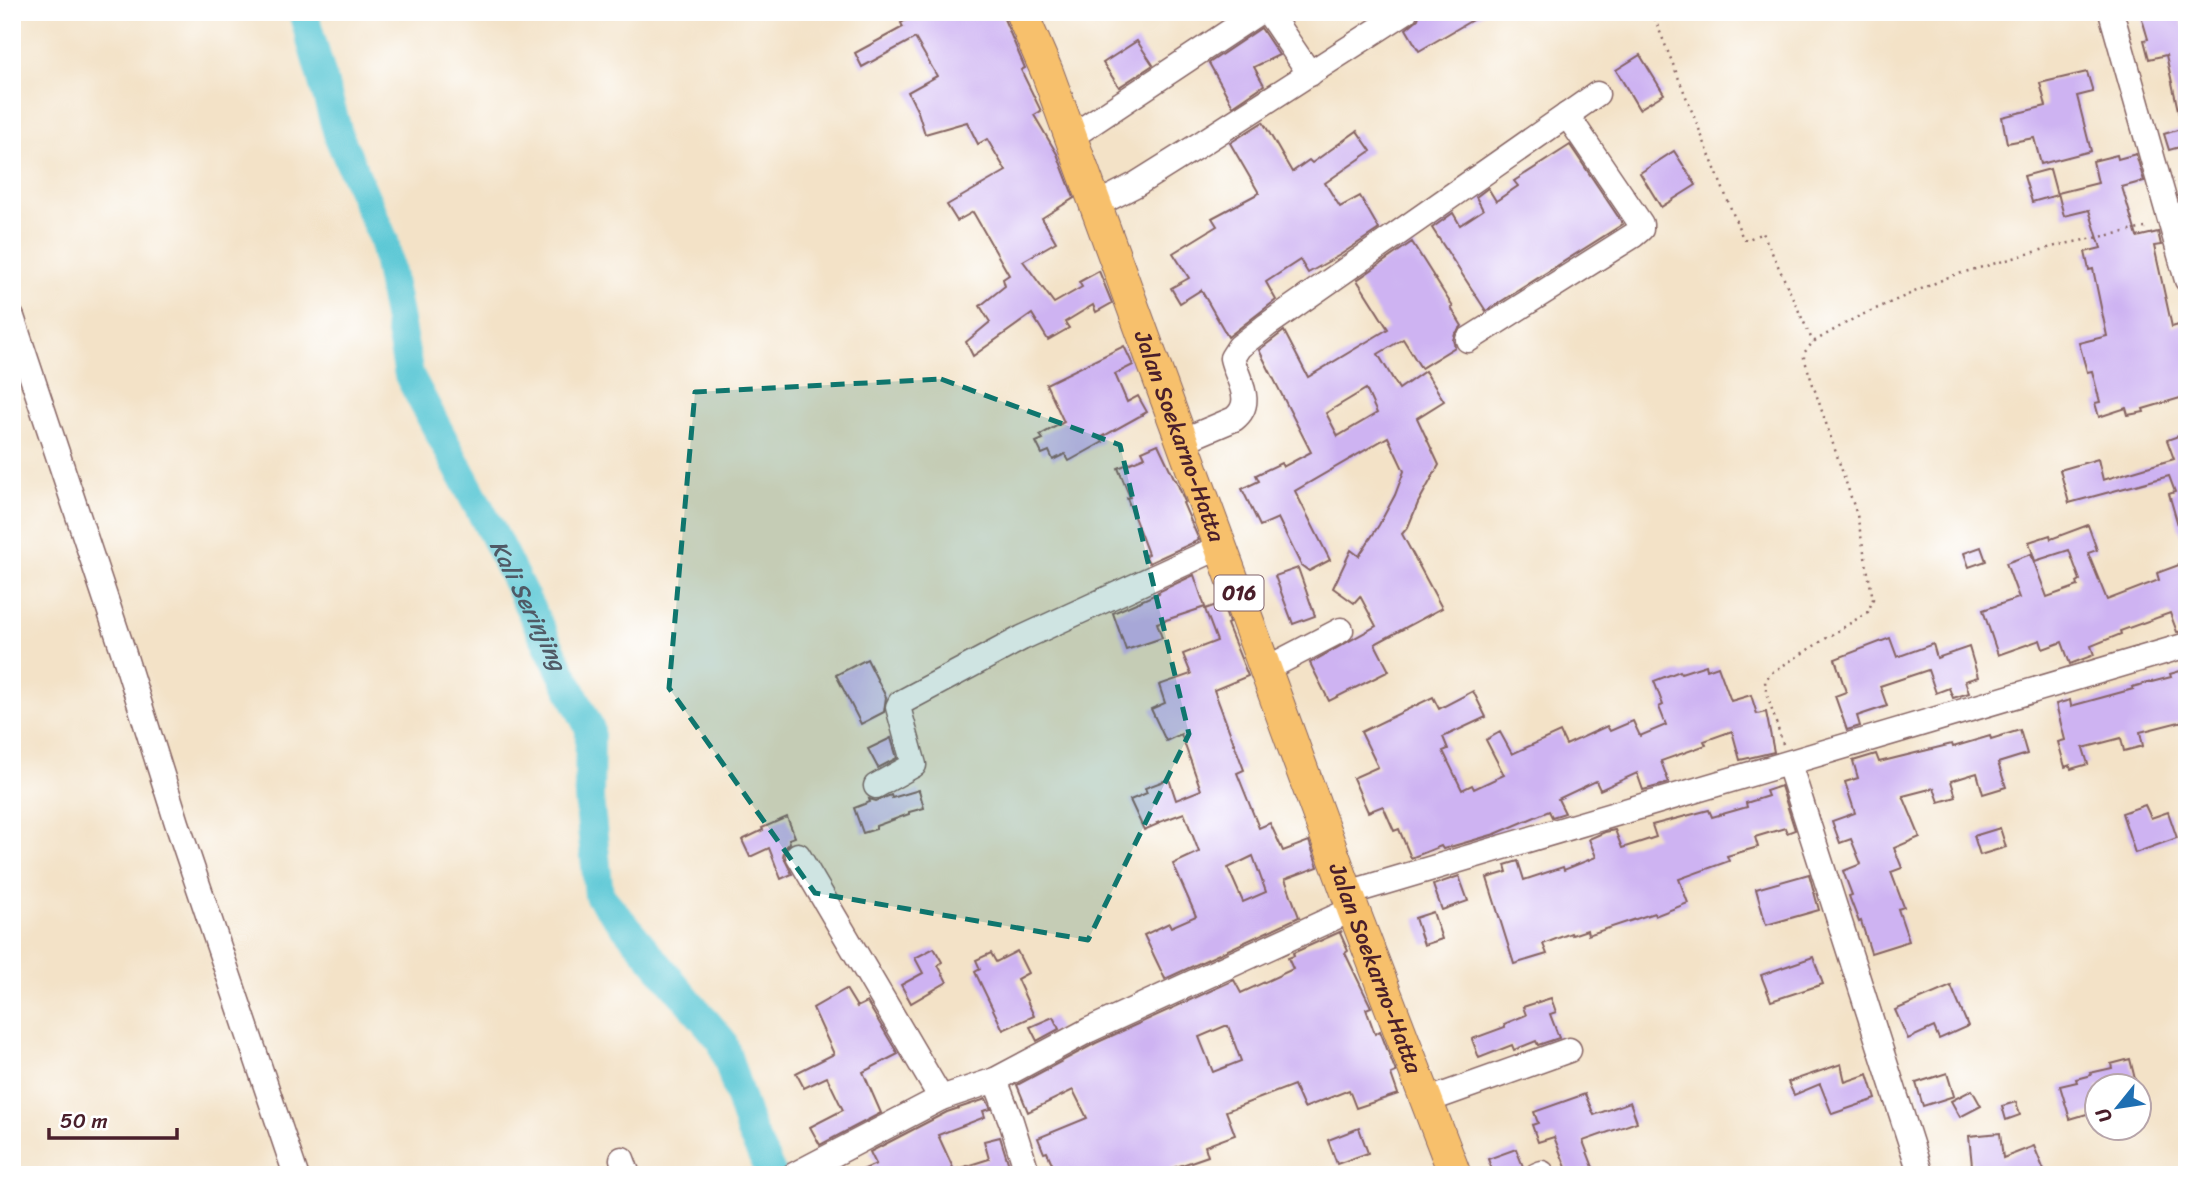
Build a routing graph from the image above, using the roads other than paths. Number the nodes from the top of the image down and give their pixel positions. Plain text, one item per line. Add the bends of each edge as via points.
1 (1021, 12) edge
2 (1259, 12) edge
3 (1268, 12) edge
4 (1405, 12) edge
5 (2111, 12) edge
6 (1310, 74) junction
7 (1597, 94) dead end
8 (1567, 115) junction
9 (1070, 137) junction
10 (1114, 196) junction
11 (2187, 280) edge
12 (12, 317) edge
13 (1468, 340) dead end
14 (1182, 441) junction
15 (1222, 546) junction
16 (1341, 630) dead end
17 (2187, 645) edge
18 (1266, 669) junction
19 (1789, 764) junction
20 (876, 786) dead end
21 (798, 855) dead end
22 (1351, 901) junction
23 (1569, 1050) dead end
24 (995, 1080) junction
25 (941, 1098) junction
26 (1426, 1101) junction
27 (296, 1175) edge
28 (794, 1175) edge
29 (1028, 1175) edge
30 (1455, 1175) edge
31 (1921, 1175) edge

1 - 9 main road, Jalan Soekarno-Hatta / 016
2 - 9 street
3 - 6 street
4 - 6 street
5 - 11 street
6 - 10 street
7 - 8 street
8 - 13 street via 1641,229
8 - 14 street via 1239,347 1232,358 1243,387 1241,413
9 - 10 main road, Jalan Soekarno-Hatta / 016
10 - 14 main road, Jalan Soekarno-Hatta / 016
12 - 27 street
14 - 15 main road, Jalan Soekarno-Hatta / 016
15 - 18 main road, Jalan Soekarno-Hatta / 016
15 - 20 street via 1022,638 900,703 914,765
16 - 18 street
17 - 19 street
18 - 22 main road, Jalan Soekarno-Hatta / 016
19 - 22 street
19 - 31 street
21 - 25 street
22 - 24 street
22 - 26 main road, Jalan Soekarno-Hatta / 016
23 - 26 street
24 - 25 street
24 - 29 street
25 - 28 street
26 - 30 main road, Jalan Soekarno-Hatta / 016

